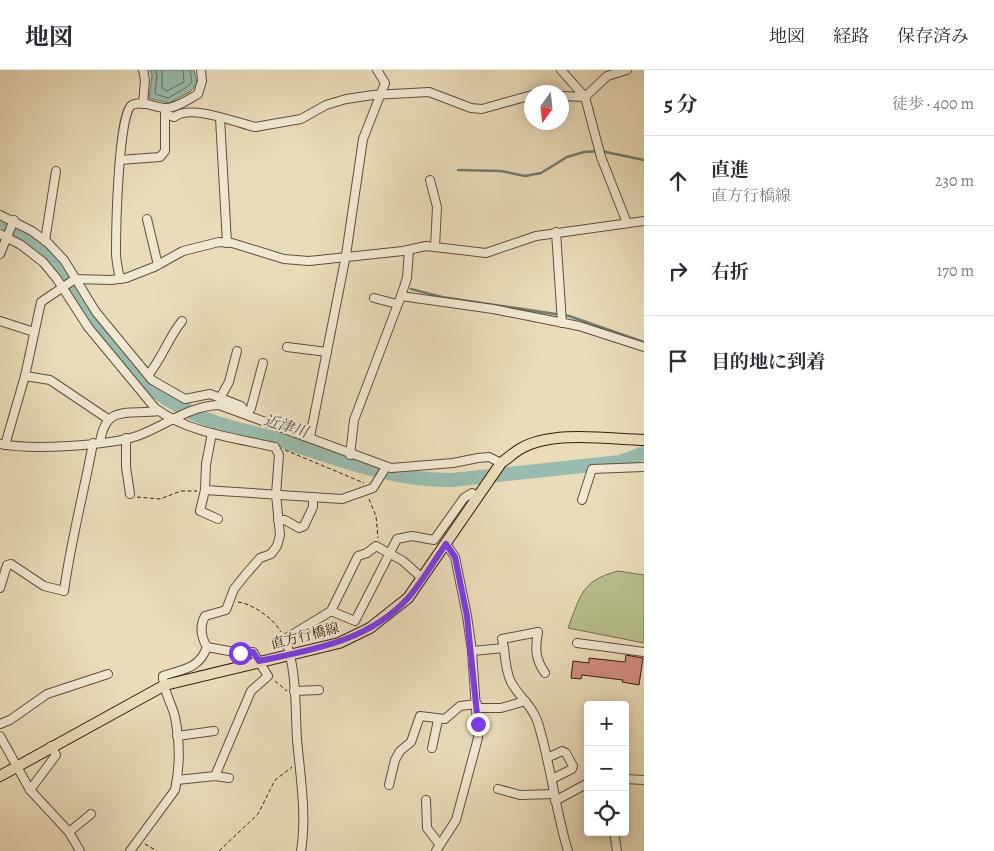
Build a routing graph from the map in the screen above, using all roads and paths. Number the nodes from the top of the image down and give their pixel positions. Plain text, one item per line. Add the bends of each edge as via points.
1 (142, 70) edge
2 (201, 70) edge
3 (376, 70) edge
4 (561, 70) edge
5 (627, 70) edge
6 (382, 96) junction
7 (569, 96) edge
8 (524, 97) edge
9 (585, 97) junction
10 (143, 104) junction
11 (165, 111) junction
12 (220, 118) junction
13 (120, 160) junction
14 (56, 171) dead end
15 (430, 180) dead end
16 (0, 215) edge
17 (147, 219) dead end
18 (13, 221) junction
19 (644, 221) edge
20 (627, 223) junction
21 (556, 232) junction
22 (4, 236) edge
23 (46, 241) junction
24 (227, 242) junction
25 (435, 247) junction
26 (409, 250) junction
27 (0, 254) edge
28 (346, 256) junction
29 (158, 265) junction
30 (75, 279) junction
31 (120, 279) junction
32 (63, 287) junction
33 (402, 296) junction
34 (374, 298) dead end
35 (397, 304) junction
36 (0, 321) edge
37 (182, 321) dead end
38 (562, 323) junction
39 (34, 332) junction
40 (287, 347) dead end
41 (644, 347) edge
42 (237, 350) dead end
43 (327, 352) junction
44 (263, 363) dead end
45 (148, 375) junction
46 (25, 376) junction
47 (220, 398) junction
48 (159, 411) junction
49 (247, 414) junction
50 (173, 418) junction
51 (108, 419) junction
52 (212, 433) junction
53 (310, 437) junction
54 (126, 438) junction
55 (644, 440) edge
56 (96, 442) junction
57 (3, 444) edge
58 (275, 447) junction
59 (350, 454) junction
60 (501, 463) junction
61 (386, 467) junction
62 (644, 467) edge
63 (369, 489) junction
64 (205, 490) junction
65 (130, 494) joint
66 (276, 494) junction
67 (313, 497) junction
68 (478, 497) junction
69 (582, 500) dead end
70 (218, 519) dead end
71 (278, 520) junction
72 (446, 544) junction
73 (376, 546) junction
74 (390, 553) junction
75 (422, 578) junction
76 (0, 588) edge
77 (231, 602) junction
78 (331, 611) junction
79 (285, 639) junction
80 (577, 643) dead end
81 (207, 647) junction
82 (504, 648) junction
83 (472, 651) junction
84 (644, 652) edge
85 (291, 655) junction
86 (259, 661) junction
87 (545, 673) dead end
88 (108, 674) dead end
89 (268, 676) junction
90 (165, 685) junction
91 (319, 690) dead end
92 (294, 694) junction
93 (525, 701) junction
94 (477, 706) junction
95 (438, 720) junction
96 (0, 724) edge
97 (214, 731) dead end
98 (0, 736) edge
99 (177, 736) junction
100 (51, 746) junction
101 (432, 748) dead end
102 (547, 758) junction
103 (299, 762) junction
104 (18, 766) junction
105 (0, 776) edge
106 (215, 776) junction
107 (229, 778) dead end
108 (552, 779) junction
109 (177, 780) junction
110 (629, 780) edge
111 (644, 780) edge
112 (389, 785) dead end
113 (584, 785) edge
114 (498, 789) dead end
115 (30, 790) junction
116 (554, 797) junction
117 (426, 800) dead end
118 (91, 814) dead end
119 (69, 832) junction
120 (615, 836) edge
121 (140, 841) junction
122 (438, 848) edge
123 (80, 851) edge
124 (130, 851) edge
125 (157, 851) edge
126 (219, 851) edge
127 (301, 851) edge
128 (568, 851) edge
129 (618, 851) edge

1 - 10 street via 145,80
2 - 11 street via 198,94
3 - 6 street via 385,83
4 - 9 street
5 - 9 street via 607,76
6 - 8 street via 429,92 482,109
6 - 12 street via 346,98 301,120 265,127
6 - 28 street via 370,116 363,139
7 - 9 street
9 - 20 street via 601,157
10 - 11 street
10 - 13 street via 128,108
11 - 12 street via 174,117 191,110
11 - 13 street via 165,151 160,157
12 - 24 street
13 - 31 street via 116,253
14 - 23 street
15 - 25 street via 437,208
16 - 18 street
17 - 29 street
18 - 22 street
18 - 23 street
19 - 20 street
20 - 21 street
21 - 25 street via 486,253
21 - 38 street
22 - 27 street
22 - 32 street via 42,262
23 - 30 street via 64,260
24 - 28 street via 284,259 309,261
24 - 29 street via 183,251
25 - 26 street
26 - 28 street
26 - 33 street via 408,278
28 - 43 street
29 - 31 street
30 - 31 street
30 - 32 street
30 - 45 street via 96,312
32 - 39 street via 40,302
32 - 48 street via 88,327
33 - 35 street
33 - 38 street
34 - 35 street
35 - 59 street via 354,420
36 - 39 street
37 - 45 street
38 - 41 street
39 - 46 street
40 - 43 street
42 - 47 street via 229,382
43 - 53 street
44 - 49 street
45 - 47 street via 185,399 210,394
46 - 51 street via 50,380
46 - 57 street
47 - 49 street via 241,406
48 - 50 street
48 - 51 street via 113,415
49 - 50 street via 218,405
49 - 53 street
50 - 52 street
50 - 54 street
51 - 56 street
52 - 58 street
52 - 64 street
53 - 59 street
54 - 56 street
54 - 65 street
55 - 60 main road, 直方行橋線 via 591,437 537,442 521,448
56 - 57 street via 42,448
56 - 76 street via 70,545 64,590 44,586 11,564 7,566
58 - 63 path via 315,461
58 - 66 street via 279,455
59 - 61 street
60 - 61 street via 489,457 401,469
60 - 68 main road, 直方行橋線
61 - 63 street
62 - 69 street via 592,469
63 - 67 street via 342,499
63 - 73 path via 376,516
64 - 65 path via 181,491 160,499 137,498
64 - 66 street
64 - 70 street via 200,511
66 - 67 street
66 - 71 street
67 - 71 street via 313,507 304,526 299,528
68 - 72 main road, 直方行橋線
68 - 74 street via 472,493 464,498 434,540 412,536 397,539
71 - 77 street via 280,535 277,546 246,574 234,589
72 - 75 main road, 直方行橋線
72 - 83 street via 455,557
73 - 74 street
73 - 78 street via 358,556
74 - 75 street
74 - 78 street via 354,621
75 - 85 main road, 直方行橋線 via 408,598 370,628 339,642
77 - 79 path via 254,608 278,627
77 - 81 street via 226,610 205,616 202,621 202,640
78 - 79 street
79 - 85 street
80 - 84 street
81 - 86 street via 253,652
81 - 90 street via 203,659 197,664 163,676
82 - 83 street
82 - 87 street via 502,639 538,632 535,649 538,663
82 - 93 street via 511,681
83 - 94 street
85 - 86 main road, 直方行橋線
85 - 92 street
86 - 89 street
86 - 90 main road, 直方行橋線
88 - 96 street via 47,694
89 - 92 path
89 - 106 street via 251,692
90 - 99 street via 175,716
90 - 100 main road, 直方行橋線
91 - 92 street
92 - 103 street
93 - 94 street via 501,708
93 - 102 street via 538,722
94 - 95 street via 460,706 445,719
94 - 122 street via 475,754 456,820
95 - 101 street
95 - 112 street via 420,716 411,742 395,760
97 - 99 street
98 - 104 street
99 - 109 street
100 - 104 main road, 直方行橋線
100 - 115 street via 56,755
102 - 108 street
102 - 108 street via 566,753 572,766 572,770
103 - 126 path via 279,776 258,814
103 - 127 street via 304,827
104 - 105 main road, 直方行橋線
104 - 115 street
106 - 107 street
106 - 109 street
108 - 116 street
109 - 121 street via 175,790
110 - 111 street
113 - 116 street
114 - 116 street via 520,795
115 - 119 street
116 - 128 street
117 - 122 street via 427,828
118 - 119 street
119 - 123 street
120 - 129 street
121 - 124 street
121 - 125 path

